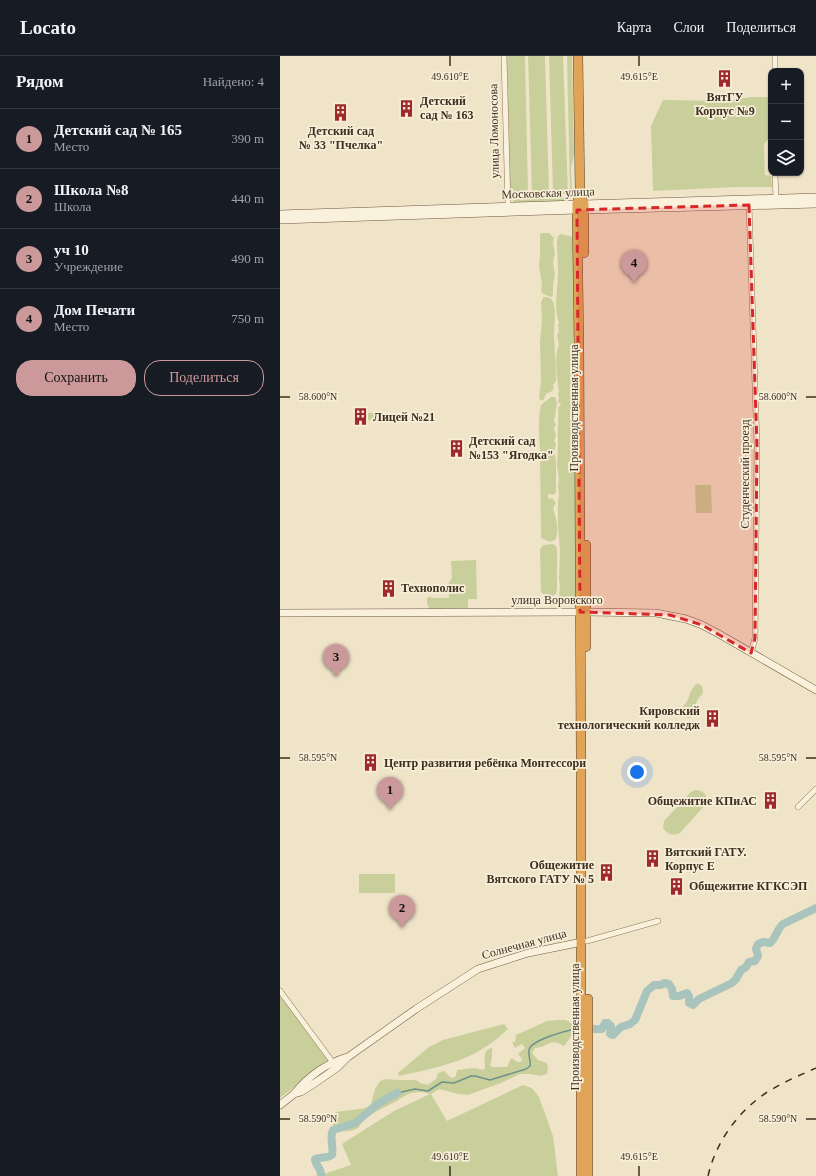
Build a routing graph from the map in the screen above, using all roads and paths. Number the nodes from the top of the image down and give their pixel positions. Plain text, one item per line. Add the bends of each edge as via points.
1 (504, 56) edge
2 (578, 56) edge
3 (775, 56) edge
4 (775, 68) edge
5 (775, 176) edge
6 (816, 197) edge
7 (776, 198) junction
8 (749, 202) junction
9 (816, 204) edge
10 (580, 207) junction
11 (508, 209) junction
12 (280, 214) edge
13 (280, 220) edge
14 (584, 612) junction
15 (280, 613) edge
16 (752, 653) junction
17 (816, 690) edge
18 (816, 789) edge
19 (798, 807) dead end
20 (658, 921) dead end
21 (584, 942) junction
22 (280, 991) edge
23 (584, 1035) junction
24 (335, 1065) junction
25 (280, 1105) edge
26 (581, 1176) edge
27 (588, 1176) edge

1 - 11 street, улица Ломоносова
2 - 10 highway
3 - 4 street
5 - 7 street
6 - 7 main road, Московская улица
7 - 8 main road, Московская улица
8 - 9 main road, Московская улица
8 - 10 main road, Московская улица
8 - 16 street, Студенческий проезд via 757,446 755,638
10 - 11 main road, Московская улица
10 - 14 highway, Производственная улица
11 - 12 main road, Московская улица
11 - 13 main road, Московская улица
14 - 15 main road, улица Воровского
14 - 16 main road, улица Воровского via 670,615 702,625
14 - 21 highway, Производственная улица
16 - 17 main road, улица Воровского
18 - 19 street
20 - 21 street, Солнечная улица
21 - 23 highway, Производственная улица
21 - 24 main road, Солнечная улица via 528,953 478,969
22 - 24 street
23 - 26 highway, Производственная улица
23 - 27 highway, Производственная улица
24 - 25 main road, Солнечная улица via 303,1084

